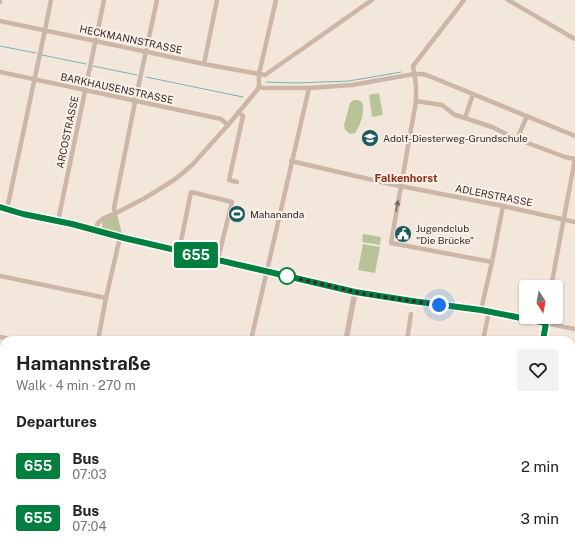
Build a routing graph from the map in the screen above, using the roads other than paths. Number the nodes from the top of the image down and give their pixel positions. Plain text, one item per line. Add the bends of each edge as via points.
1 (50, 0) edge
2 (104, 0) edge
3 (158, 0) edge
4 (217, 0) edge
5 (276, 0) edge
6 (372, 0) edge
7 (464, 0) edge
8 (508, 0) edge
9 (0, 21) edge
10 (45, 30) junction
11 (575, 39) edge
12 (96, 41) junction
13 (147, 52) junction
14 (204, 64) junction
15 (0, 72) edge
16 (259, 74) junction
17 (414, 74) junction
18 (34, 80) junction
19 (259, 87) junction
20 (309, 88) junction
21 (85, 91) junction
22 (473, 94) junction
23 (416, 101) junction
24 (135, 102) junction
25 (238, 112) junction
26 (527, 116) junction
27 (465, 118) junction
28 (228, 125) junction
29 (575, 136) edge
30 (517, 139) junction
31 (575, 159) edge
32 (292, 162) junction
33 (237, 182) dead end
34 (573, 182) edge
35 (401, 186) junction
36 (502, 206) junction
37 (0, 207) edge
38 (7, 210) junction
39 (115, 213) junction
40 (564, 219) junction
41 (58, 221) junction
42 (575, 222) edge
43 (95, 230) junction
44 (120, 237) junction
45 (178, 251) junction
46 (218, 259) junction
47 (492, 262) junction
48 (267, 271) junction
49 (0, 276) edge
50 (552, 280) edge
51 (355, 292) junction
52 (106, 298) junction
53 (481, 310) junction
54 (489, 312) junction
55 (412, 314) dead end
56 (519, 317) edge
57 (545, 324) edge
58 (556, 324) edge
59 (575, 329) edge
60 (99, 336) edge
61 (252, 336) edge
62 (347, 336) edge
63 (408, 336) edge
64 (484, 336) edge
65 (543, 336) edge

1 - 10 street
2 - 12 street, ARCOSTRASSE
3 - 13 street
4 - 14 street
5 - 16 street
6 - 16 street via 264,75
7 - 17 street via 412,66
8 - 11 street
9 - 10 street, HECKMANNSTRASSE
10 - 12 street, HECKMANNSTRASSE
10 - 18 street
12 - 13 street, HECKMANNSTRASSE
12 - 21 street, ARCOSTRASSE
13 - 14 street, HECKMANNSTRASSE
13 - 24 street
14 - 16 street, HECKMANNSTRASSE
15 - 18 street, BARKHAUSENSTRASSE
16 - 19 street
17 - 20 street via 352,85
17 - 22 street via 429,76
17 - 23 street
18 - 21 street, BARKHAUSENSTRASSE
18 - 38 street
19 - 20 street
19 - 25 street
20 - 32 street
21 - 24 street, BARKHAUSENSTRASSE
21 - 41 street, ARCOSTRASSE
22 - 26 street
22 - 27 street
23 - 27 street via 442,105
23 - 35 street
24 - 28 street, BARKHAUSENSTRASSE via 220,120
24 - 39 street
25 - 28 street
25 - 33 street via 243,116 229,180
26 - 29 street
26 - 30 street
27 - 30 street
28 - 39 street via 179,176 145,198
30 - 31 street
31 - 34 street
32 - 35 street, ADLERSTRASSE
32 - 48 street
34 - 40 street
35 - 36 street, ADLERSTRASSE
47 -> 35 street via 391,243
36 - 40 street, ADLERSTRASSE
36 - 47 street
37 - 38 street
38 - 41 street
39 - 43 street via 101,220
40 - 42 street, ADLERSTRASSE
40 - 50 street
41 - 43 street
43 - 44 street
44 - 45 street
44 - 52 street
45 - 46 street
45 - 46 street via 191,192 232,202
46 - 48 street
47 - 53 street
48 - 51 street
48 - 61 street
49 - 52 street
51 - 53 street
51 - 62 street
52 - 60 street
53 - 54 street
54 - 56 street
54 - 64 street
55 - 63 street
57 - 65 street
58 - 59 street

